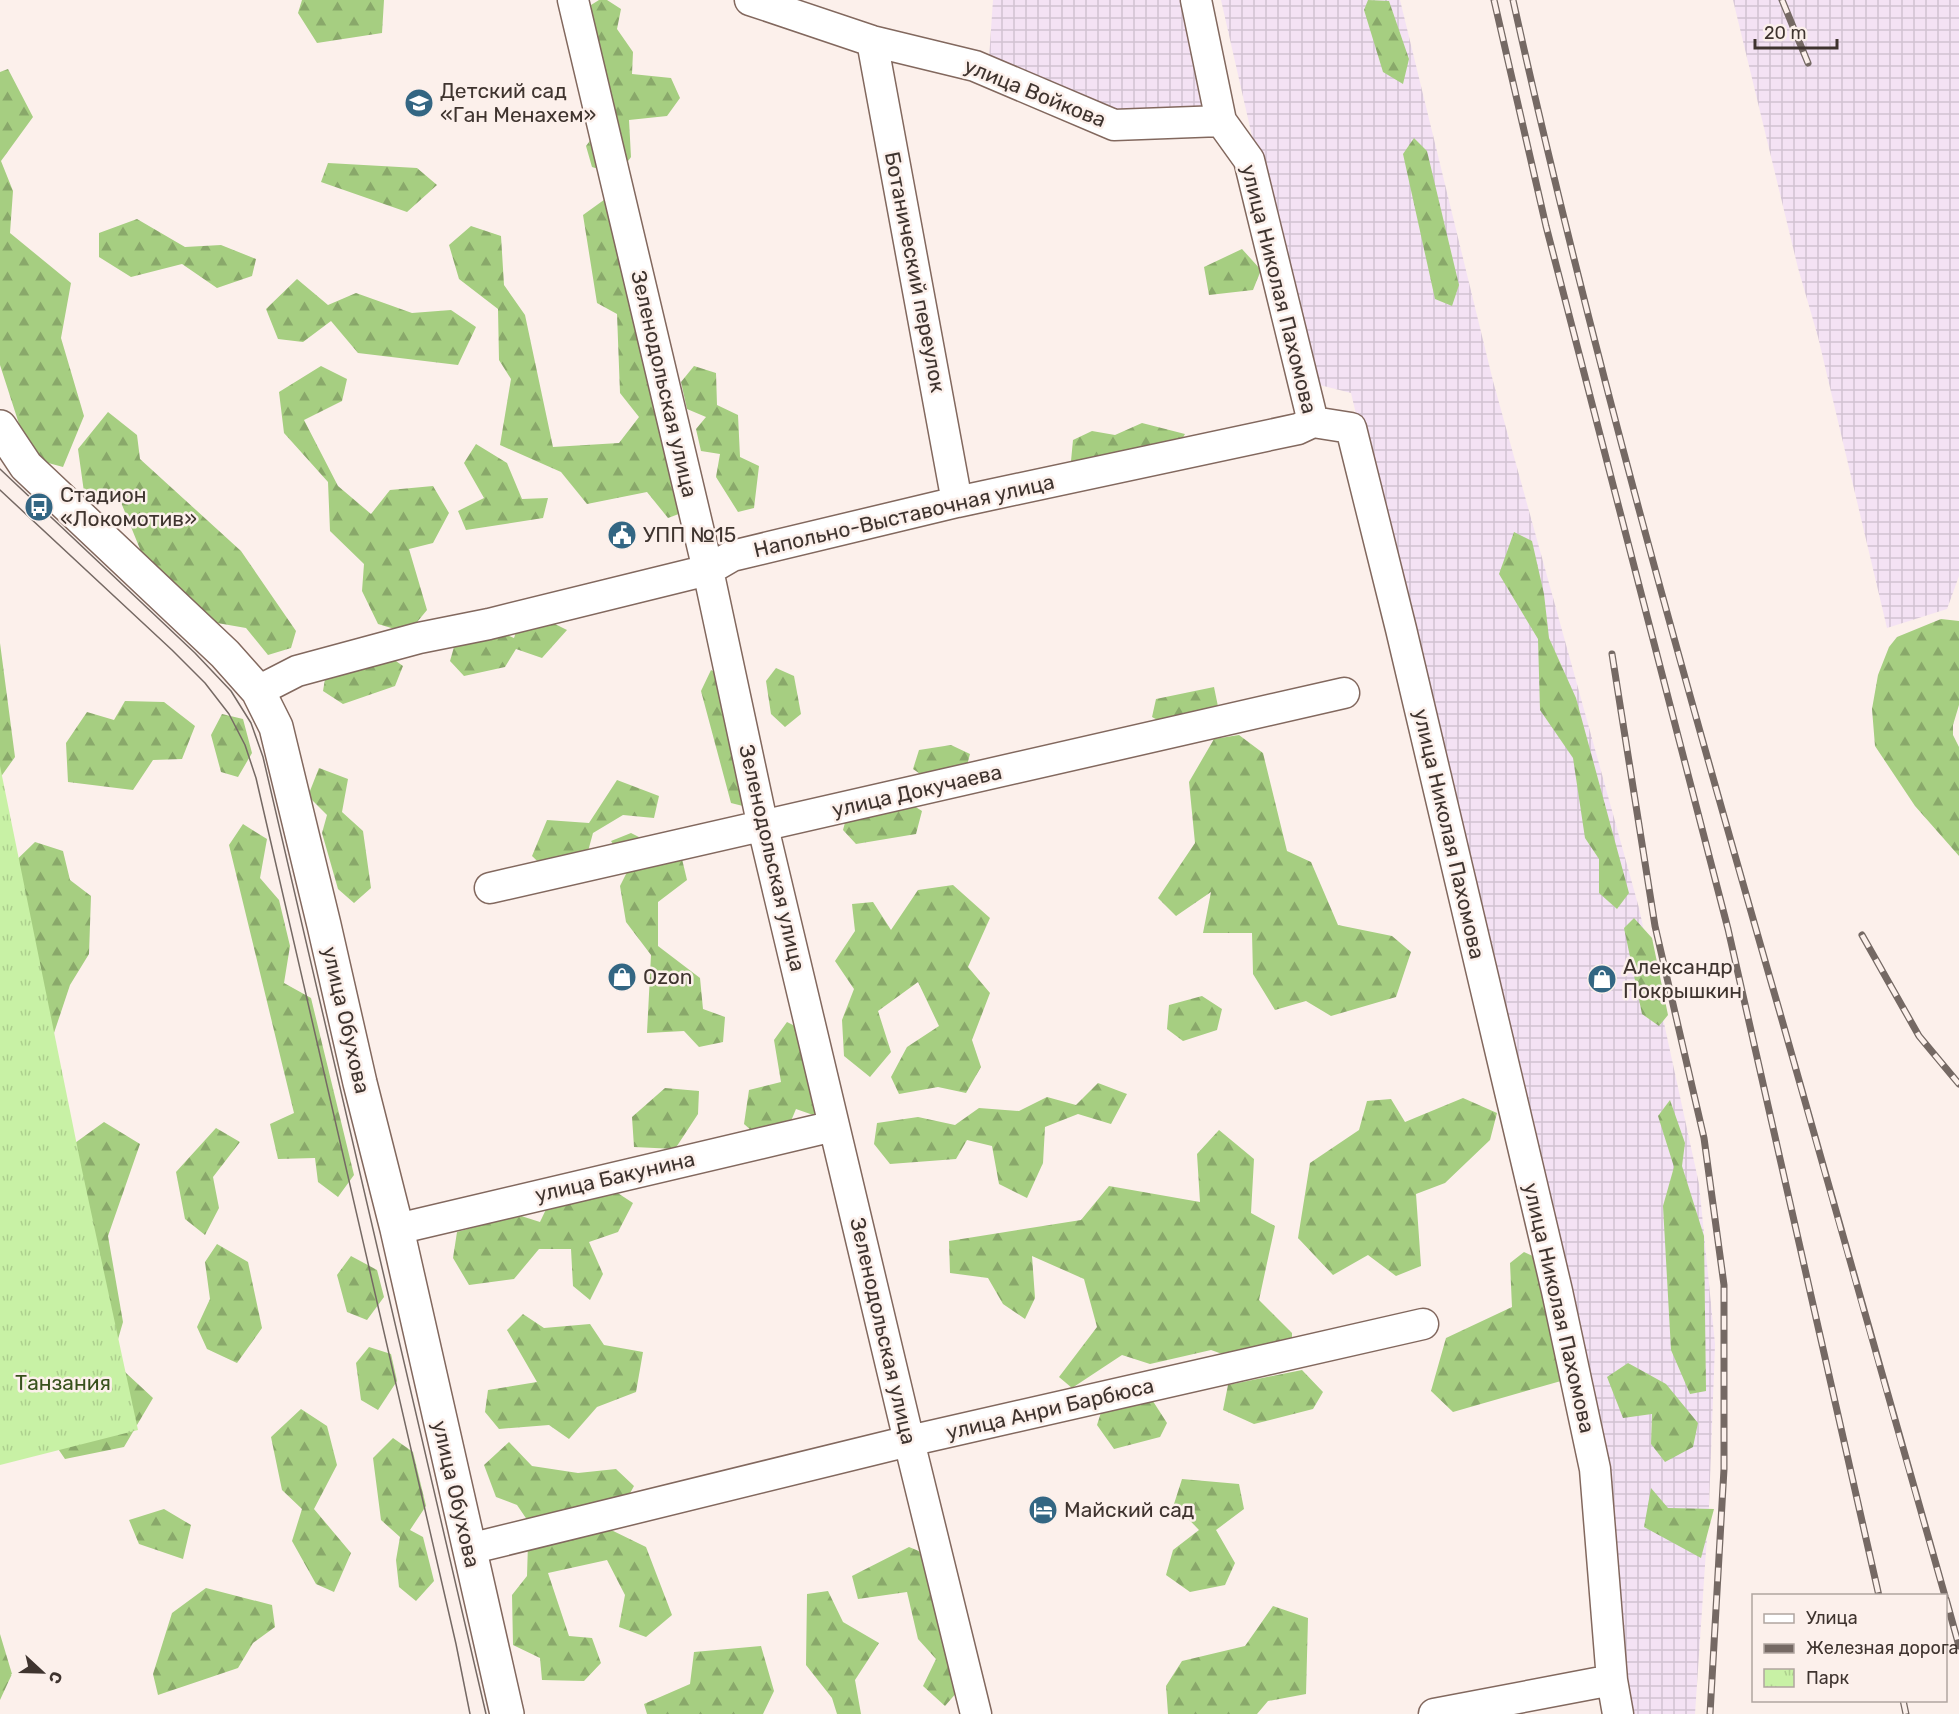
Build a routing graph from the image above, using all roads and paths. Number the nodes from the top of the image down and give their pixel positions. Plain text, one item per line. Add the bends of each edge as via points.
1 (573, 0) edge
2 (750, 0) edge
3 (1196, 0) edge
4 (872, 41) junction
5 (1221, 121) junction
6 (1314, 423) junction
7 (0, 427) edge
8 (957, 502) junction
9 (708, 570) junction
10 (258, 692) junction
11 (1344, 693) dead end
12 (763, 827) junction
13 (490, 888) dead end
14 (834, 1126) junction
15 (397, 1229) junction
16 (1423, 1324) dead end
17 (909, 1441) junction
18 (469, 1549) junction
19 (1612, 1680) junction
20 (507, 1714) edge
21 (976, 1714) edge
22 (1434, 1714) edge
23 (1618, 1714) edge

1 - 9 street, Зеленодольская улица
2 - 4 street, улица Войкова
3 - 5 street, улица Николая Пахомова
4 - 5 street, улица Войкова via 975,66 1114,125
4 - 8 street, Ботанический переулок
5 - 6 street, улица Николая Пахомова via 1249,160
6 - 8 street, Напольно-Выставочная улица
6 - 19 street, улица Николая Пахомова via 1351,428 1401,629 1557,1291 1595,1469
7 - 10 street, улица Обухова via 26,466 225,654
8 - 9 street, Напольно-Выставочная улица via 732,556
9 - 10 street, Напольно-Выставочная улица via 297,671
9 - 12 street, Зеленодольская улица
10 - 15 street, улица Обухова via 276,727
11 - 12 street, улица Докучаева
12 - 13 street, улица Докучаева
12 - 14 street, Зеленодольская улица
14 - 15 street, улица Бакунина
14 - 17 street, Зеленодольская улица
15 - 18 street, улица Обухова
16 - 17 street, улица Анри Барбюса
17 - 18 street, улица Анри Барбюса
17 - 21 street, Зеленодольская улица
18 - 20 street, улица Обухова
19 - 22 street
19 - 23 street, улица Николая Пахомова

